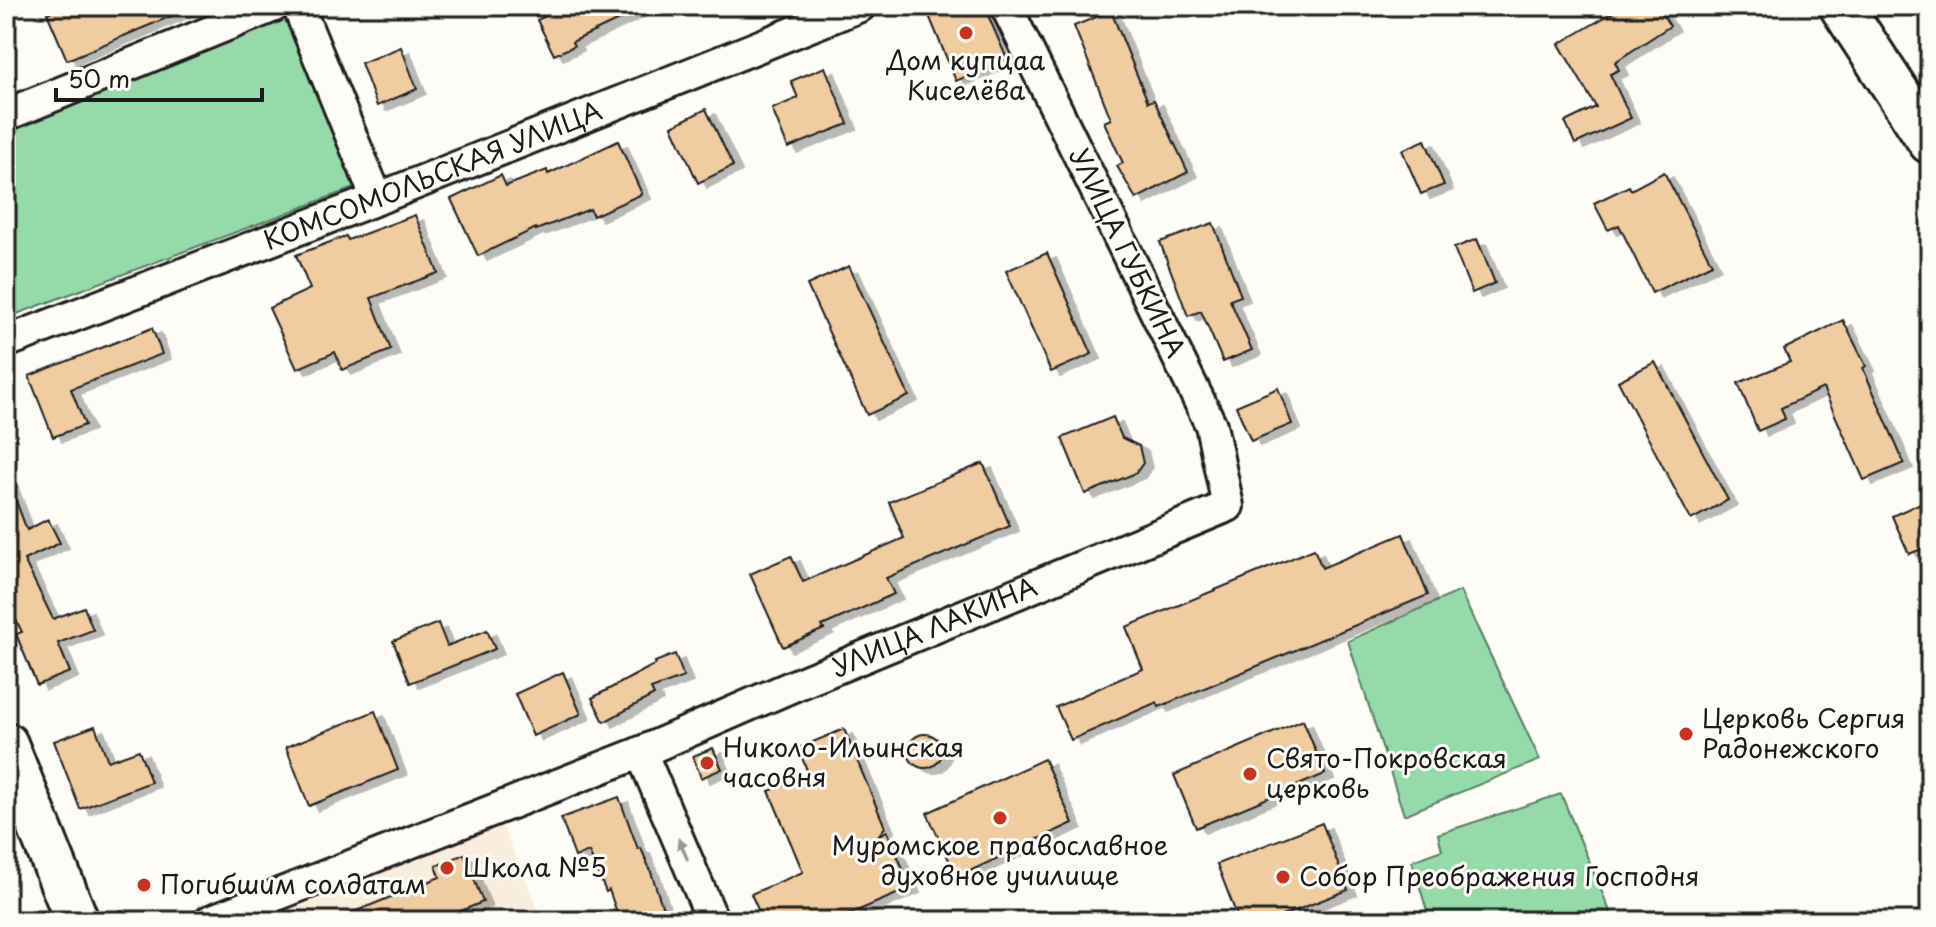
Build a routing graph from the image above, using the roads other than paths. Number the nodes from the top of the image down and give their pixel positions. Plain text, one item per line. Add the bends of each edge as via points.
1 (274, 6) edge
2 (298, 6) edge
3 (860, 6) edge
4 (1006, 6) edge
5 (1841, 6) edge
6 (6, 115) edge
7 (1930, 142) edge
8 (377, 199) junction
9 (6, 342) edge
10 (1228, 506) joint
11 (6, 744) edge
12 (641, 752) junction
13 (77, 921) edge
14 (210, 921) edge
15 (713, 921) edge

1 - 6 street
2 - 8 street
3 - 8 street, КОМСОМОЛЬСКАЯ УЛИЦА
4 - 10 street, УЛИЦА ГУБКИНА via 1211,425
5 - 7 street
8 - 9 street, КОМСОМОЛЬСКАЯ УЛИЦА
10 - 12 street, УЛИЦА ЛАКИНА
11 - 13 street
12 - 14 street, УЛИЦА ЛАКИНА
15 -> 12 street

